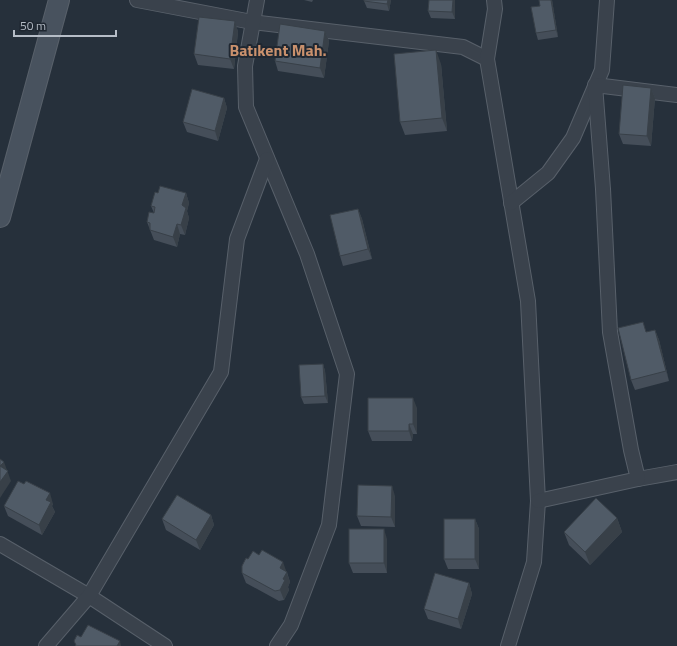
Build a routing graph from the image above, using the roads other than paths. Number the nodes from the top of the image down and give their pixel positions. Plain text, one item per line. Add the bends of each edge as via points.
1 (59, 0) edge
2 (137, 0) edge
3 (257, 0) edge
4 (494, 0) edge
5 (607, 0) edge
6 (252, 22) junction
7 (487, 59) junction
8 (596, 85) junction
9 (677, 95) edge
10 (266, 159) junction
11 (511, 203) junction
12 (0, 217) edge
13 (677, 472) edge
14 (638, 479) junction
15 (538, 501) junction
16 (0, 544) edge
17 (89, 596) junction
18 (46, 646) edge
19 (165, 646) edge
20 (277, 646) edge
21 (508, 646) edge

1 - 12 street
2 - 6 street
3 - 6 street
4 - 7 street via 495,9
5 - 8 street via 602,70
6 - 7 street via 463,47
6 - 10 street via 245,66 246,108
7 - 11 street
8 - 9 street
8 - 11 street via 573,138 548,174
8 - 14 street via 610,332
10 - 17 street via 237,239 221,372
10 - 20 street via 306,254 347,374 329,525 291,625
11 - 15 street via 528,301
13 - 14 street
14 - 15 street
15 - 21 street via 534,562
16 - 17 street
17 - 18 street
17 - 19 street

